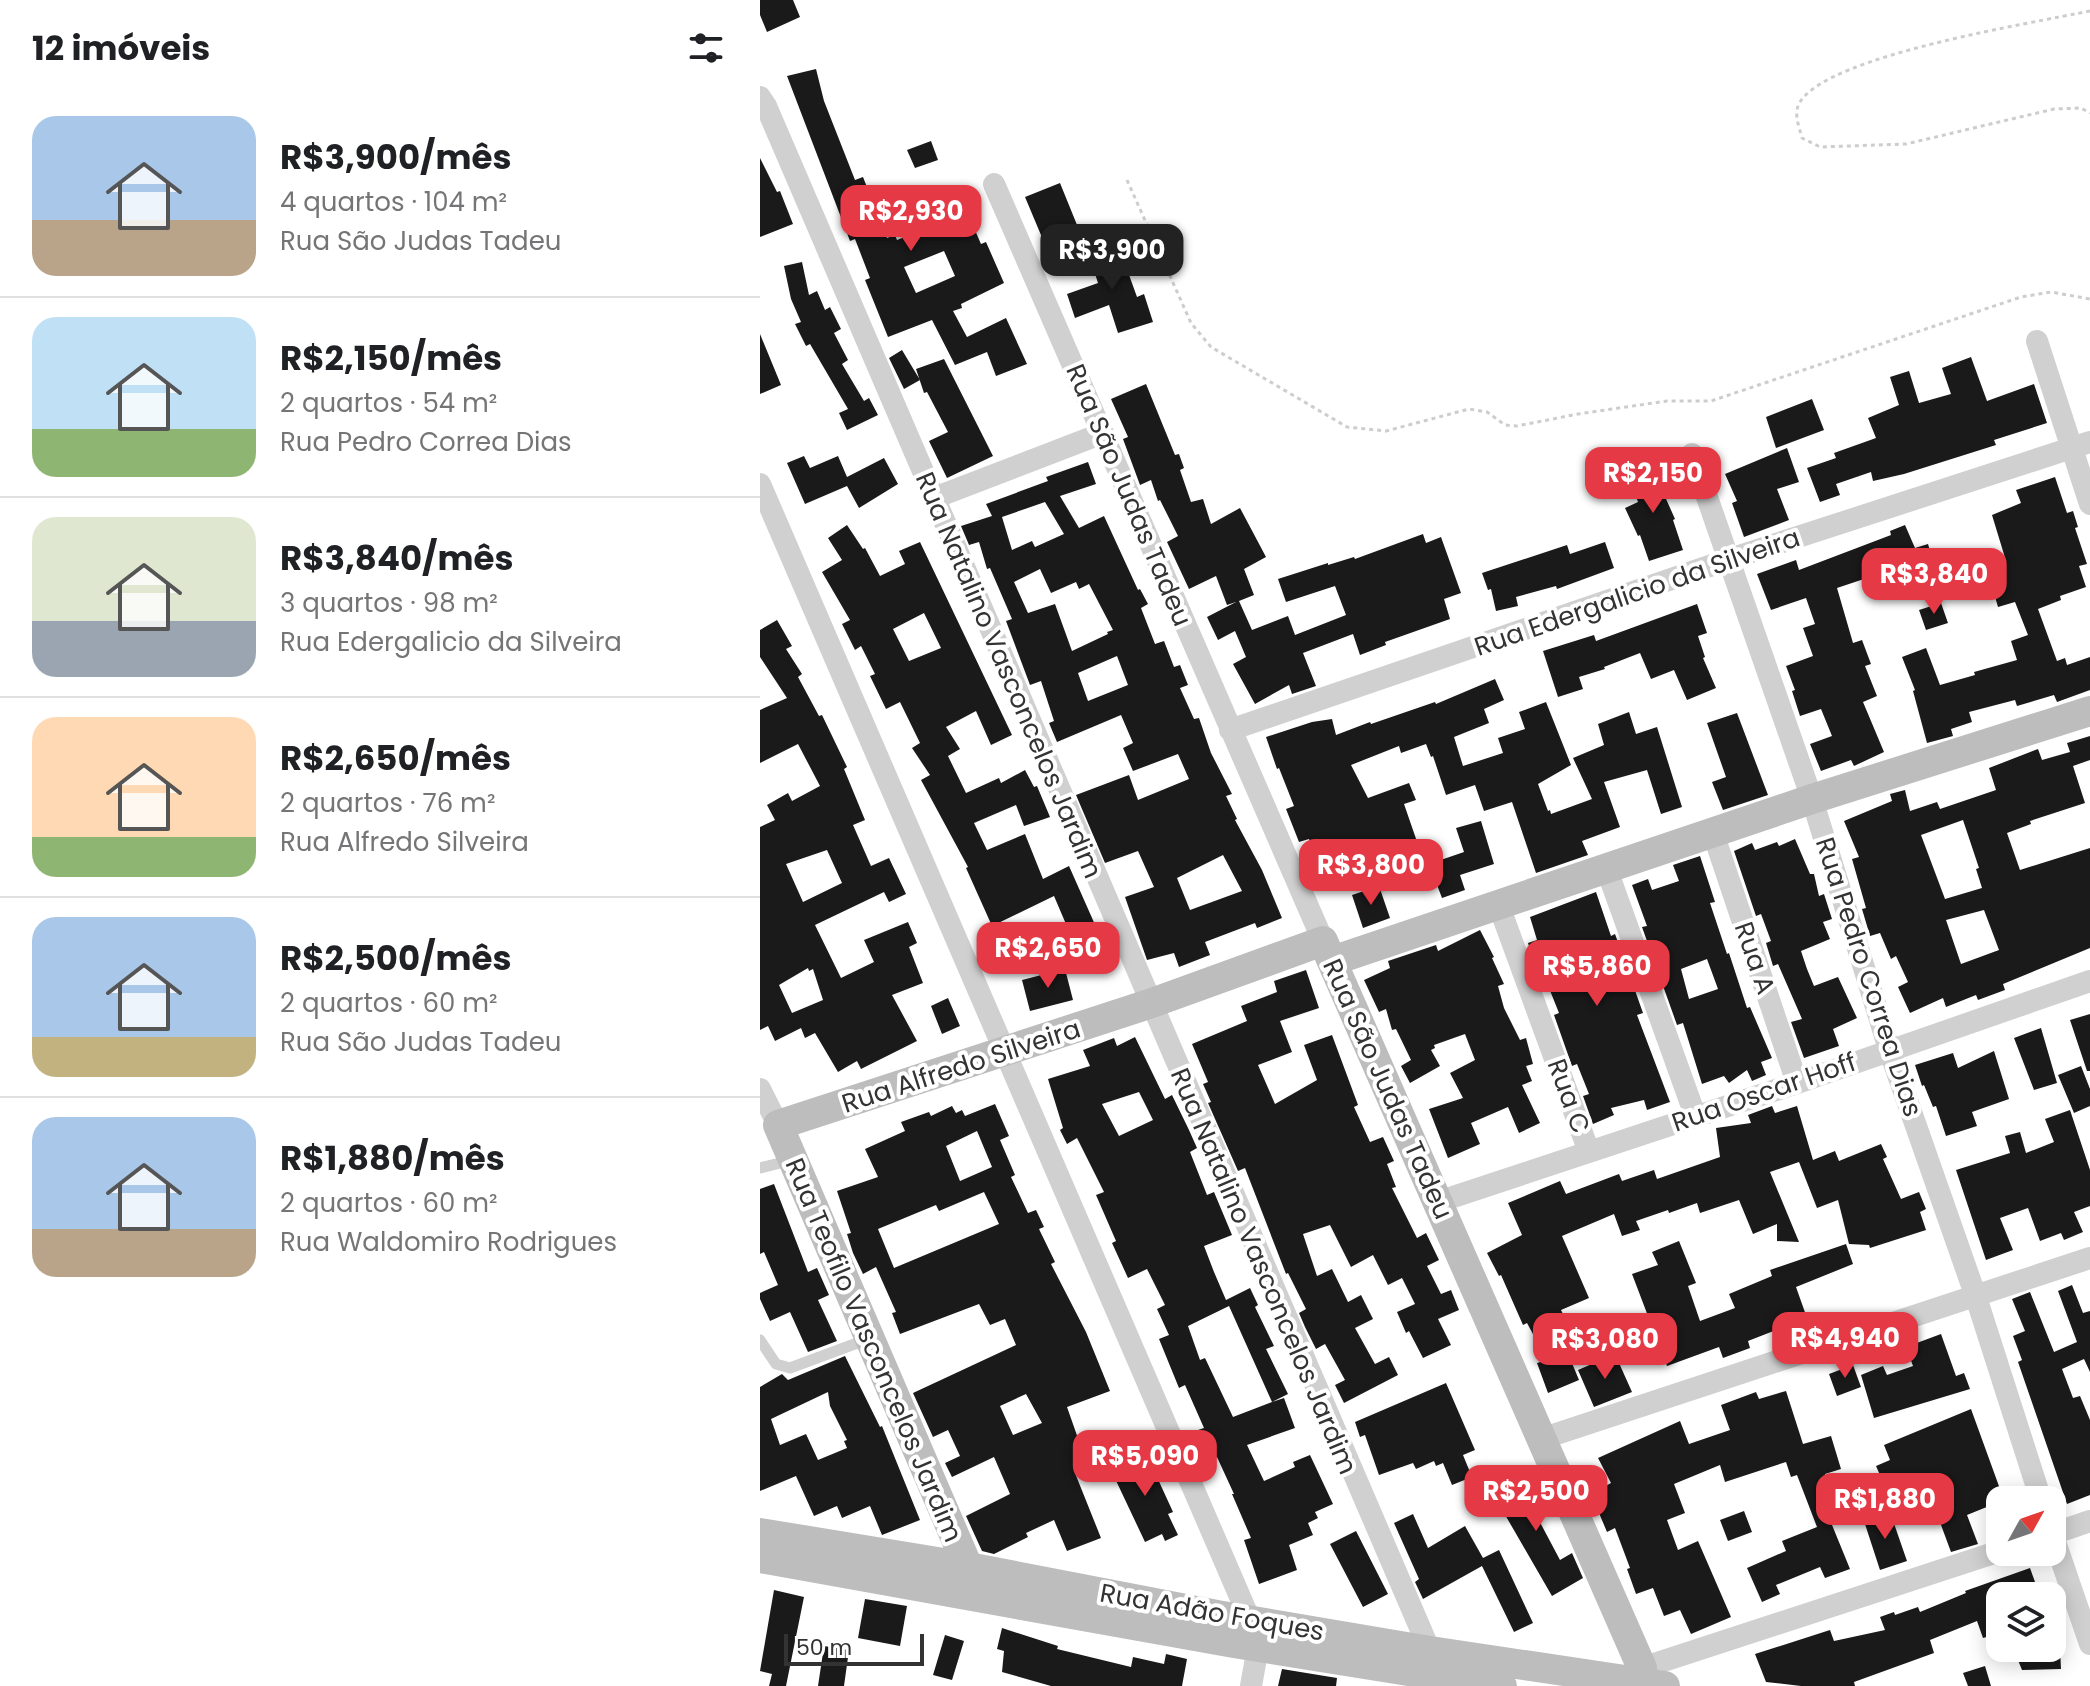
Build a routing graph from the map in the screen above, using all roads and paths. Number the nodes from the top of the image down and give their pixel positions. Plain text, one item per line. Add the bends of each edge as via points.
1 (2090, 11) edge
2 (760, 97) edge
3 (2090, 113) edge
4 (1127, 180) dead end
5 (994, 184) dead end
6 (2090, 299) edge
7 (2037, 341) dead end
8 (1103, 433) junction
9 (2080, 445) edge
10 (1692, 454) dead end
11 (760, 484) edge
12 (934, 498) junction
13 (2090, 504) edge
14 (1727, 560) junction
15 (2090, 711) edge
16 (1230, 730) junction
17 (1812, 799) junction
18 (1713, 833) junction
19 (1607, 870) junction
20 (1499, 906) junction
21 (1328, 951) junction
22 (2090, 981) edge
23 (1149, 1004) junction
24 (1889, 1049) junction
25 (1006, 1053) junction
26 (1797, 1083) junction
27 (760, 1089) edge
28 (1695, 1115) junction
29 (778, 1125) junction
30 (1589, 1152) junction
31 (792, 1160) junction
32 (760, 1168) edge
33 (1438, 1202) junction
34 (2090, 1258) edge
35 (1976, 1297) junction
36 (870, 1339) junction
37 (760, 1340) edge
38 (1541, 1439) junction
39 (2037, 1486) edge
40 (2090, 1521) edge
41 (2066, 1529) edge
42 (760, 1533) edge
43 (1986, 1556) edge
44 (760, 1558) edge
45 (2063, 1566) edge
46 (968, 1567) junction
47 (1254, 1634) junction
48 (2090, 1644) edge
49 (1430, 1651) junction
50 (1645, 1680) edge
51 (1251, 1686) edge
52 (1502, 1686) edge

1 - 3 path via 1908,49 1866,63 1822,83 1800,102 1796,118 1802,138 1820,147 1906,144 2054,109
2 - 12 street, Rua Natalino Vasconcelos Jardim
4 - 6 path via 1191,323 1211,347 1347,427 1386,431 1469,409 1517,426 1667,401 1711,401 2021,297 2051,292
5 - 8 street, Rua São Judas Tadeu
7 - 9 street
8 - 12 street
8 - 16 street, Rua São Judas Tadeu
9 - 13 street
9 - 14 street, Rua Edergalicio da Silveira
10 - 14 street, Rua Pedro Correa Dias
11 - 25 street
12 - 23 street, Rua Natalino Vasconcelos Jardim
14 - 16 street, Rua Edergalicio da Silveira
14 - 17 street, Rua Pedro Correa Dias
15 - 17 street, Rua Alfredo Silveira
16 - 21 street, Rua São Judas Tadeu
17 - 18 street, Rua Alfredo Silveira
17 - 24 street, Rua Pedro Correa Dias
18 - 19 street, Rua Alfredo Silveira
18 - 26 street, Rua A
19 - 20 street, Rua Alfredo Silveira
19 - 28 street
20 - 21 street, Rua Alfredo Silveira
20 - 30 street, Rua C
21 - 23 street, Rua Alfredo Silveira
21 - 33 street, Rua São Judas Tadeu
22 - 24 street, Rua Oscar Hoff
23 - 25 street, Rua Alfredo Silveira
23 - 49 street, Rua Natalino Vasconcelos Jardim
24 - 26 street, Rua Oscar Hoff
24 - 35 street, Rua Pedro Correa Dias
25 - 29 street, Rua Alfredo Silveira
25 - 47 street
26 - 28 street, Rua Oscar Hoff
27 - 29 street, Rua Teofilo Vasconcelos Jardim
28 - 30 street, Rua Oscar Hoff
29 - 31 street, Rua Teofilo Vasconcelos Jardim
30 - 33 street, Rua Oscar Hoff
31 - 32 lane
31 - 36 street, Rua Teofilo Vasconcelos Jardim
33 - 38 street, Rua São Judas Tadeu
34 - 35 street
35 - 38 street
35 - 39 street, Rua Pedro Correa Dias
36 - 37 lane via 790,1368 776,1364
36 - 46 street, Rua Teofilo Vasconcelos Jardim
38 - 50 street, Rua São Judas Tadeu
40 - 41 street
42 - 46 street, Rua Adão Foques
43 - 50 street
44 - 47 street, Rua Adão Foques
45 - 48 street
46 - 47 street, Rua Adão Foques
47 - 49 street, Rua Adão Foques
47 - 51 street
47 - 52 street, Rua Adão Foques
49 - 50 street, Rua Adão Foques

